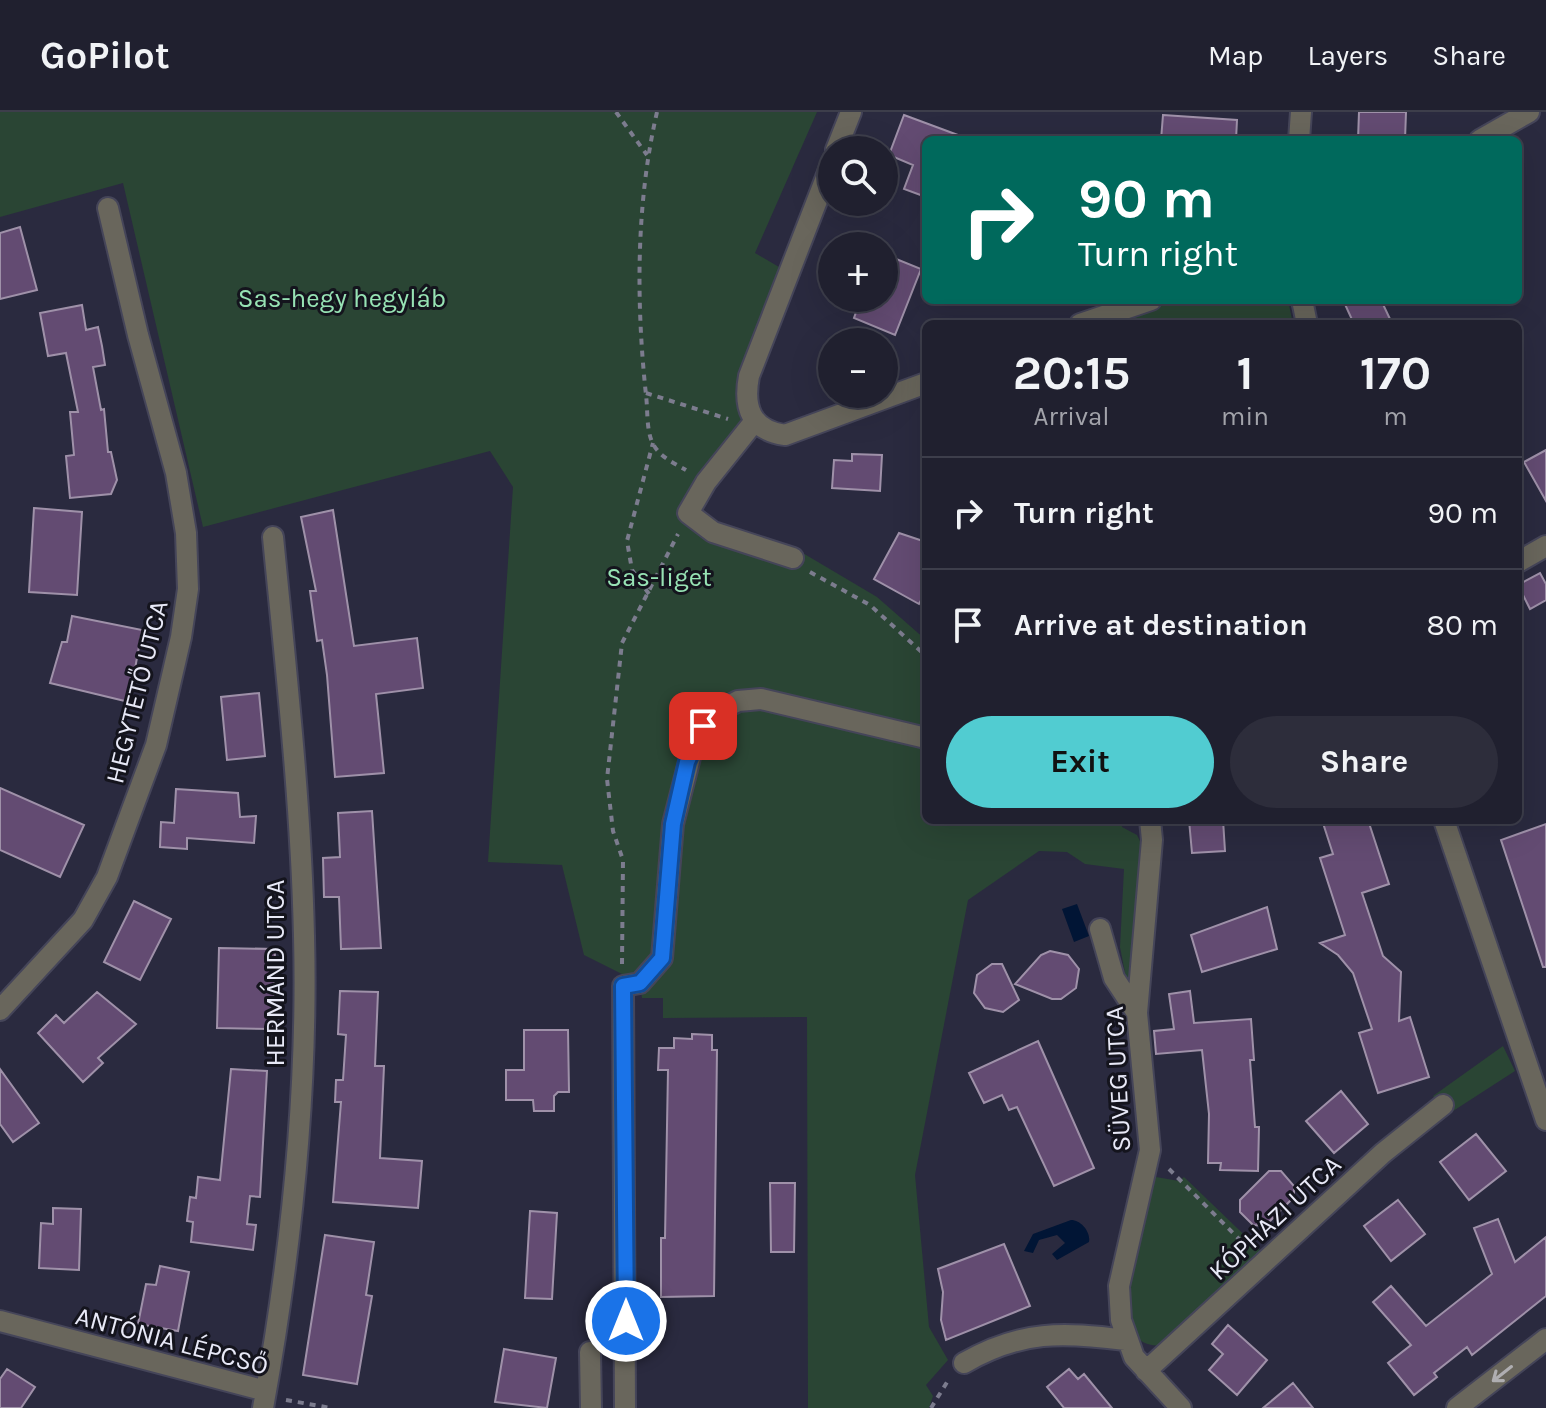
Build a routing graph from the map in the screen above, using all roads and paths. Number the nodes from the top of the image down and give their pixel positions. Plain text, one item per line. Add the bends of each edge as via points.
1 (616, 112) edge
2 (657, 112) edge
3 (851, 112) edge
4 (1301, 112) edge
5 (1529, 112) edge
6 (842, 136) edge
7 (1299, 136) edge
8 (1487, 136) edge
9 (647, 155) junction
10 (818, 198) edge
11 (108, 208) dead end
12 (1139, 304) edge
13 (1092, 320) edge
14 (922, 384) edge
15 (646, 393) junction
16 (752, 424) junction
17 (653, 443) junction
18 (706, 482) junction
19 (688, 513) junction
20 (273, 537) dead end
21 (1546, 546) edge
22 (793, 558) joint
23 (1522, 560) edge
24 (649, 594) junction
25 (922, 652) edge
26 (922, 737) edge
27 (1150, 824) edge
28 (1445, 824) edge
29 (1100, 929) dead end
30 (623, 986) junction
31 (0, 1010) edge
32 (1137, 1013) junction
33 (1443, 1105) dead end
34 (1546, 1120) edge
35 (1150, 1150) junction
36 (1264, 1265) junction
37 (0, 1321) edge
38 (1546, 1339) edge
39 (1126, 1340) junction
40 (590, 1352) dead end
41 (964, 1363) joint
42 (1146, 1371) junction
43 (264, 1400) edge
44 (331, 1408) edge
45 (591, 1408) edge
46 (625, 1408) edge
47 (931, 1408) edge
48 (1181, 1408) edge
49 (1457, 1408) edge

1 - 9 path
2 - 9 path
3 - 6 street
4 - 7 street
5 - 8 street
9 - 15 path via 640,254
10 - 16 street via 749,376 745,396
11 - 31 street, HEGYTETŐ UTCA via 176,473 188,589 156,745 107,877 83,920
12 - 13 street
14 - 16 street via 785,435
15 - 16 path
15 - 17 path
16 - 18 street
17 - 18 path via 662,456
17 - 24 path via 627,541 632,570
18 - 19 street
19 - 22 street via 713,532
19 - 24 path
20 - 43 street, HERMÁND UTCA via 298,786 304,939 299,1119
21 - 23 street
22 - 25 path via 870,605
24 - 30 path via 622,643 607,779 613,831 623,860
26 - 30 street via 761,699 738,701 717,712 694,742 673,824 662,958 640,983
27 - 32 street, SÜVEG UTCA
28 - 34 street
29 - 32 street via 1114,978
30 - 46 street
32 - 35 street, SÜVEG UTCA
33 - 36 street, KÓPHÁZI UTCA via 1383,1153
35 - 36 path
35 - 39 street, SÜVEG UTCA via 1119,1286
36 - 42 street, KÓPHÁZI UTCA
37 - 43 street, ANTÓNIA LÉPCSŐ
38 -> 49 street
39 - 41 street via 1064,1333 1028,1337 993,1346
39 - 42 street, SÜVEG UTCA
40 - 45 street
41 - 47 path
42 - 48 street, SÜVEG UTCA
43 - 44 path, ANTÓNIA LÉPCSŐ

